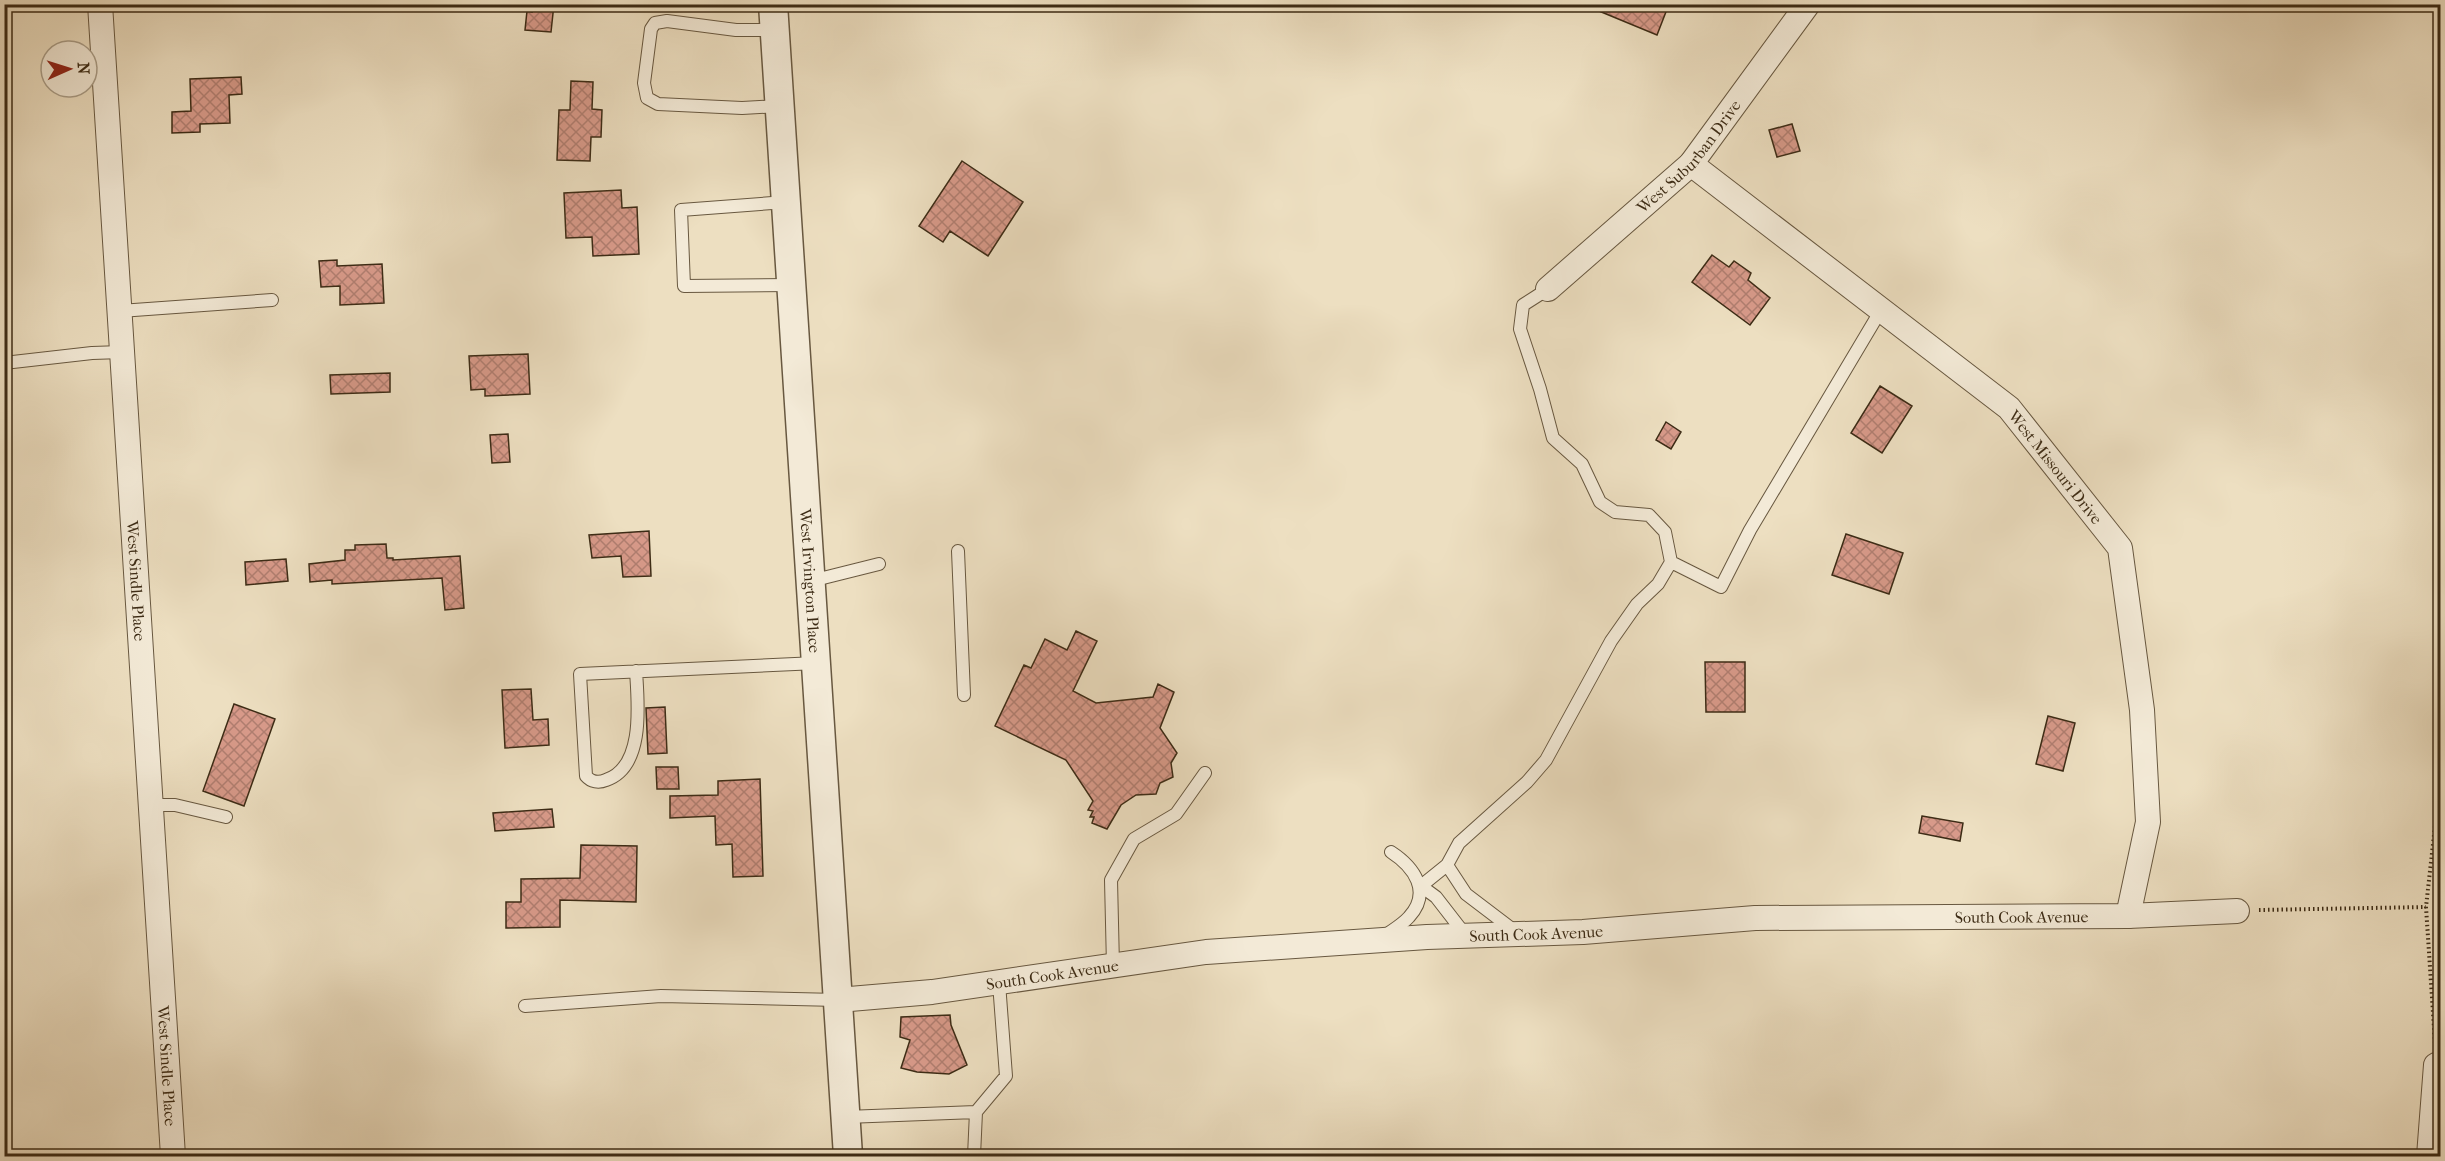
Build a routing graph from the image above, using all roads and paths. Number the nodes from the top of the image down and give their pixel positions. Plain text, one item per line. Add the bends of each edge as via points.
1 (100, 4) edge
2 (1808, 4) edge
3 (774, 17) edge
4 (780, 106) junction
5 (1691, 164) junction
6 (786, 202) junction
7 (792, 285) junction
8 (1548, 289) joint
9 (272, 300) dead end
10 (1881, 310) junction
11 (120, 311) junction
12 (122, 352) junction
13 (4, 363) edge
14 (958, 551) dead end
15 (1671, 562) junction
16 (879, 564) dead end
17 (811, 581) junction
18 (816, 663) junction
19 (636, 671) junction
20 (964, 696) dead end
21 (1205, 773) dead end
22 (2440, 781) edge
23 (151, 805) junction
24 (225, 817) dead end
25 (1391, 852) dead end
26 (1447, 865) junction
27 (1421, 886) junction
28 (2426, 908) junction
29 (2237, 911) joint
30 (2128, 916) junction
31 (1520, 935) junction
32 (1467, 937) junction
33 (1379, 941) junction
34 (1113, 966) junction
35 (999, 982) junction
36 (838, 999) junction
37 (525, 1006) dead end
38 (2436, 1065) joint
39 (976, 1112) junction
40 (846, 1117) junction
41 (173, 1156) edge
42 (848, 1156) edge
43 (974, 1156) edge
44 (2429, 1156) edge

1 - 11 street, West Sindle Place
2 - 5 street, West Suburban Drive
3 - 4 street, West Irvington Place
3 - 4 lane via 736,30 667,21 655,23 644,82 647,98 658,104
4 - 6 street, West Irvington Place
5 - 8 street, West Suburban Drive
5 - 10 street, West Missouri Drive
6 - 7 street, West Irvington Place
6 - 7 lane via 681,210 684,286
7 - 17 street, West Irvington Place
8 - 15 lane via 1523,305 1519,317 1552,438 1582,464 1600,502 1615,512 1649,515 1665,532
9 - 11 lane
10 - 15 lane via 1750,530 1721,587
10 - 30 street, West Missouri Drive via 2009,408 2120,548 2142,710 2148,822
11 - 12 street, West Sindle Place
12 - 13 lane
12 - 23 street, West Sindle Place
14 - 20 lane
15 - 26 lane via 1611,641 1546,760 1459,843
16 - 17 lane
17 - 18 street, West Irvington Place
18 - 19 lane
18 - 36 street, West Irvington Place
19 - 19 lane via 580,674 589,780 601,782 615,777 628,761 639,718
21 - 34 lane via 1176,814 1134,838 1111,880
22 - 28 path
23 - 24 lane via 175,805
23 - 41 street, West Sindle Place
25 - 27 lane via 1411,867
26 - 27 lane
26 - 31 lane via 1466,894
27 - 32 lane via 1436,897
27 - 33 lane via 1410,916
28 - 29 path
28 - 38 path
29 - 30 street, South Cook Avenue
30 - 31 street, South Cook Avenue via 1755,918
31 - 32 street, South Cook Avenue
32 - 33 street, South Cook Avenue
33 - 34 street, South Cook Avenue via 1206,952
34 - 35 street, South Cook Avenue
35 - 36 street, South Cook Avenue
35 - 39 lane via 1006,1076
36 - 37 lane via 662,996
36 - 40 street, West Irvington Place
38 - 44 street
39 - 40 lane
39 - 43 lane
40 - 42 street, West Irvington Place

